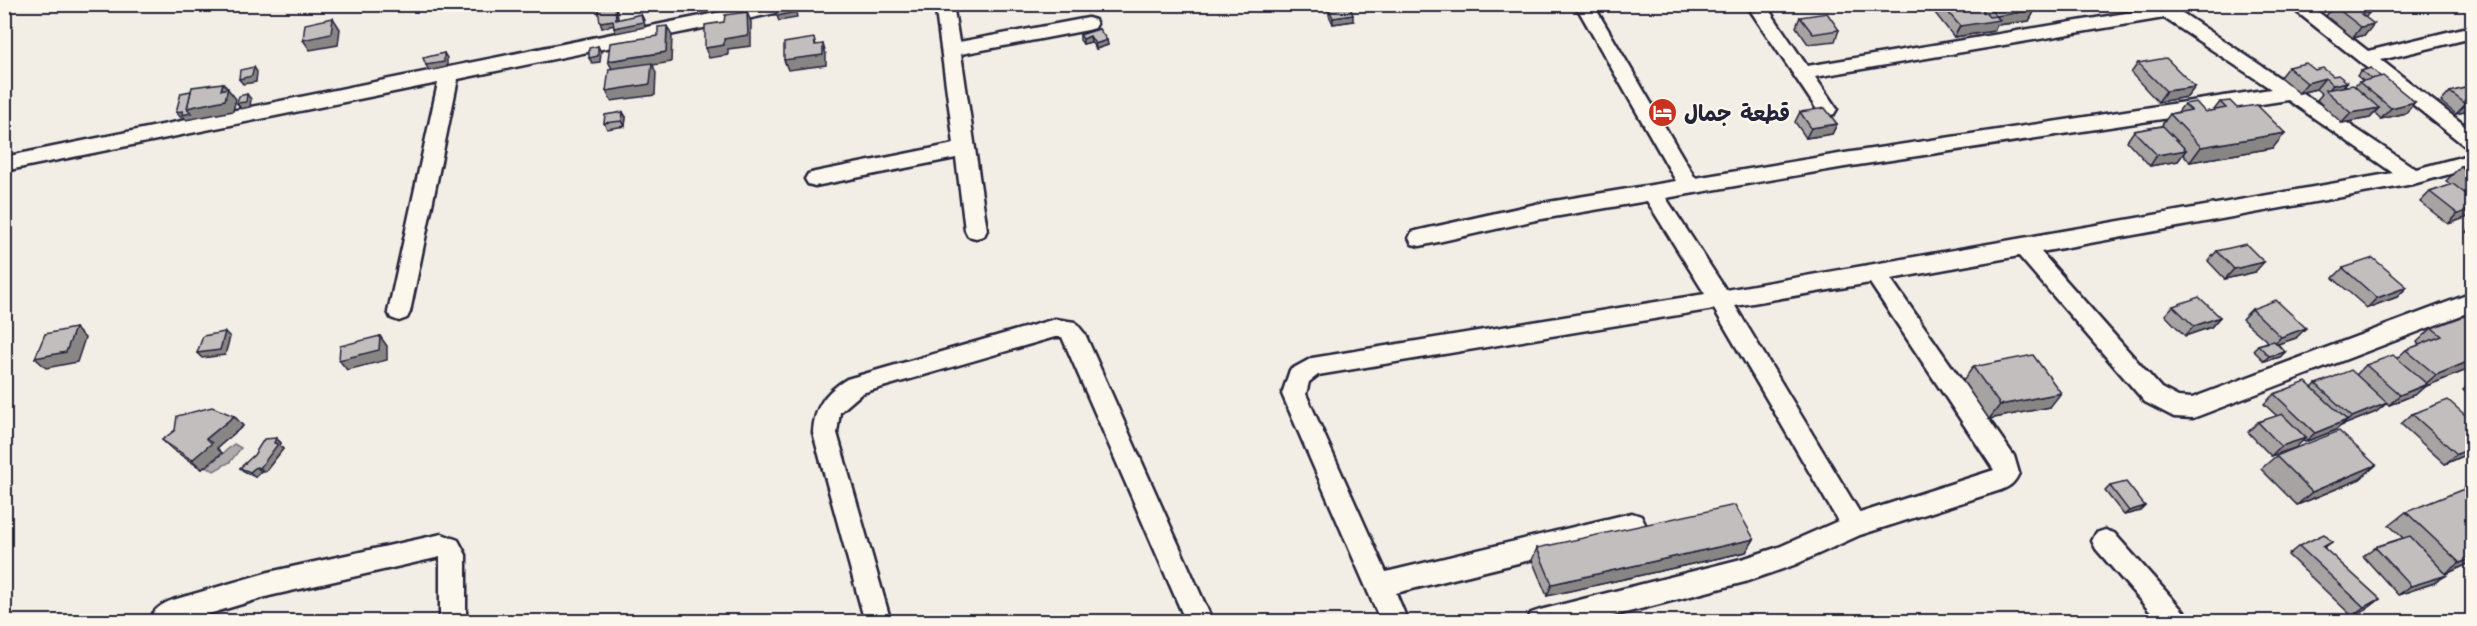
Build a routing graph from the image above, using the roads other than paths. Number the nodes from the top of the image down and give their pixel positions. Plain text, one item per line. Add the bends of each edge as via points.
1 (790, 4) edge
2 (944, 4) edge
3 (1584, 4) edge
4 (1755, 4) edge
5 (2296, 4) edge
6 (2161, 8) edge
7 (1088, 24) dead end
8 (2472, 32) edge
9 (952, 49) junction
10 (2364, 58) junction
11 (1802, 73) junction
12 (449, 76) junction
13 (2291, 93) junction
14 (1827, 109) edge
15 (2472, 141) edge
16 (964, 149) junction
17 (2472, 161) edge
18 (4, 164) edge
19 (2413, 177) junction
20 (816, 179) dead end
21 (1690, 186) junction
22 (1653, 194) junction
23 (976, 230) dead end
24 (1420, 238) dead end
25 (2023, 246) junction
26 (1875, 274) junction
27 (1719, 298) junction
28 (2472, 302) edge
29 (399, 312) dead end
30 (1632, 524) dead end
31 (1854, 526) junction
32 (2105, 542) dead end
33 (1378, 586) junction
34 (161, 621) edge
35 (453, 621) edge
36 (878, 621) edge
37 (1200, 621) edge
38 (1395, 621) edge
39 (1540, 621) edge
40 (2176, 621) edge

1 - 12 street
2 - 9 street
3 - 21 street
4 - 11 street
5 - 10 street
6 - 11 street
6 - 13 street
7 - 9 street
8 - 10 street
9 - 16 street
10 - 15 street
11 - 14 street
12 - 18 street
12 - 29 street
13 - 19 street
13 - 21 street
16 - 20 street
16 - 23 street
17 - 19 street
19 - 25 street
21 - 22 street
22 - 24 street via 1536,212
22 - 27 street
25 - 26 street
25 - 28 street via 2153,396 2174,407 2193,408
26 - 27 street
26 - 31 street via 2005,463 2007,473 2001,479
27 - 31 street
27 - 33 street via 1312,367 1298,377 1294,393
30 - 33 street
31 - 39 street via 1745,570
32 - 40 street
33 - 38 street
34 - 35 street via 173,612 269,584 442,546 453,555
36 - 37 street via 825,433 825,417 838,396 855,387 1055,328 1067,328 1074,334

